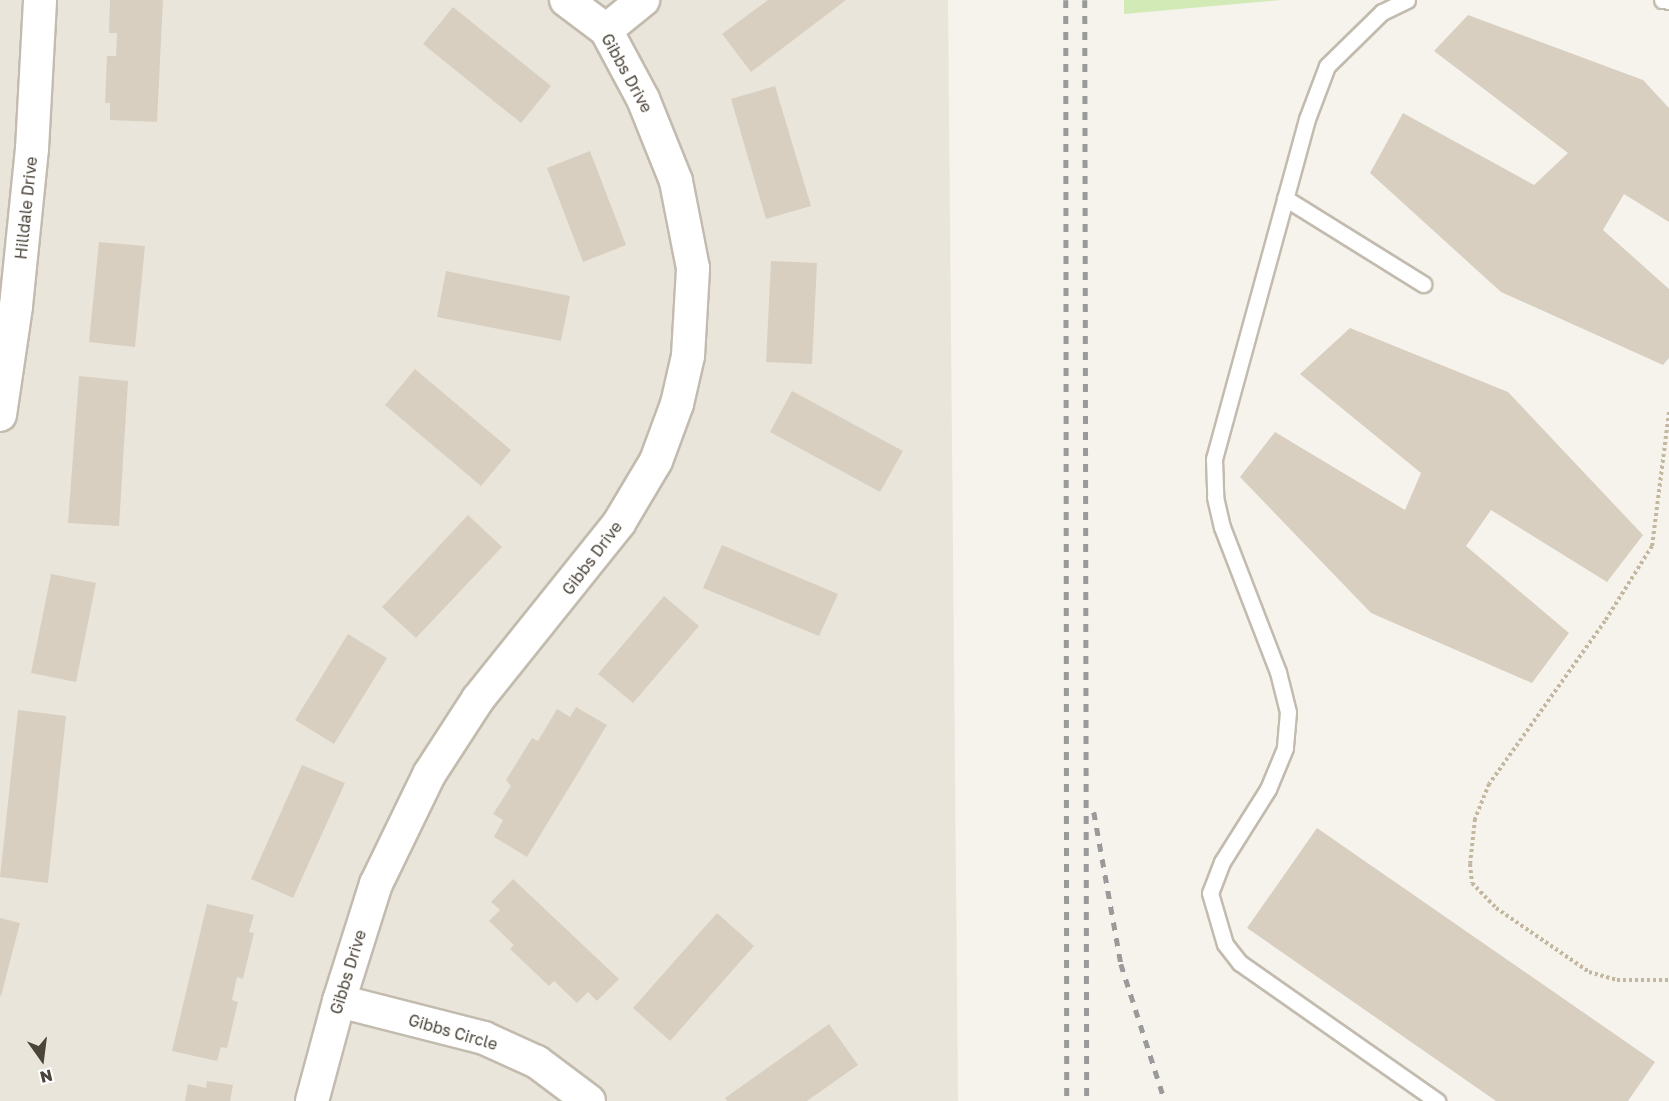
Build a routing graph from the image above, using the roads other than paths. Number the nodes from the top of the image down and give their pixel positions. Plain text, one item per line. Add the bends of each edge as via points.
1 (40, 0) edge
2 (566, 0) edge
3 (643, 0) edge
4 (1407, 0) edge
5 (1662, 0) edge
6 (1669, 1) edge
7 (606, 30) junction
8 (1285, 198) junction
9 (1423, 284) dead end
10 (0, 415) edge
11 (339, 1001) junction
12 (312, 1101) edge
13 (589, 1101) edge
14 (1437, 1101) edge

1 - 10 street, Hilldale Drive via 31,160
2 - 7 street, Gibbs Drive
3 - 7 street
4 - 8 lane via 1382,12 1327,66
5 - 6 lane
7 - 11 street, Gibbs Drive via 662,139 687,224 693,306 688,356 677,404 656,461 619,523 478,699 430,773 376,884
8 - 9 lane
8 - 14 lane via 1214,459 1215,497 1222,527 1286,702 1285,748 1268,789 1222,862 1210,893 1225,944 1239,963
11 - 12 street, Gibbs Drive
11 - 13 street, Gibbs Circle via 484,1038 537,1062

